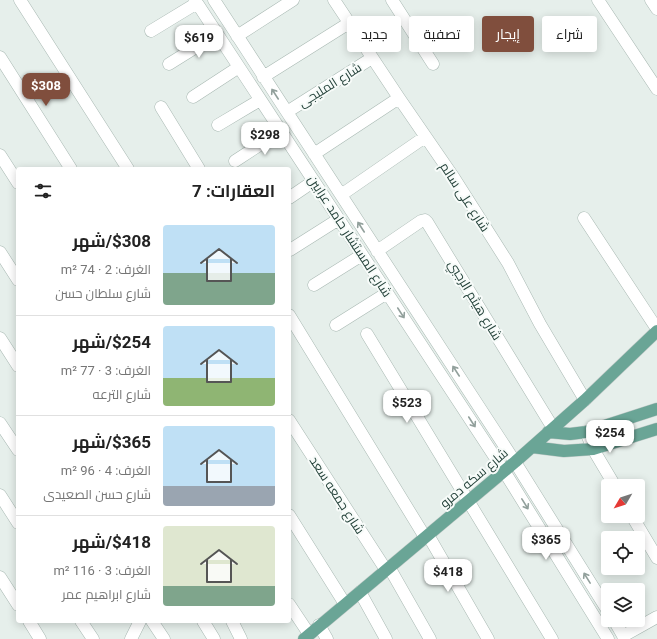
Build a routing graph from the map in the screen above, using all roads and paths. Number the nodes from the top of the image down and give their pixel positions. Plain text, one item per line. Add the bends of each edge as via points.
1 (20, 0) edge
2 (293, 0) edge
3 (334, 0) edge
4 (392, 0) edge
5 (598, 0) edge
6 (651, 0) edge
7 (217, 1) edge
8 (196, 2) edge
9 (657, 10) edge
10 (347, 19) edge
11 (347, 23) edge
12 (151, 31) dead end
13 (218, 34) junction
14 (237, 36) junction
15 (368, 52) edge
16 (0, 57) edge
17 (372, 58) junction
18 (169, 64) dead end
19 (433, 64) dead end
20 (239, 67) junction
21 (263, 76) junction
22 (657, 89) edge
23 (193, 96) dead end
24 (399, 98) junction
25 (260, 100) junction
26 (161, 107) dead end
27 (287, 112) junction
28 (218, 125) dead end
29 (281, 130) junction
30 (425, 137) junction
31 (314, 154) junction
32 (0, 155) edge
33 (235, 160) dead end
34 (70, 167) edge
35 (127, 167) edge
36 (198, 167) edge
37 (16, 180) edge
38 (314, 181) junction
39 (341, 195) junction
40 (291, 197) edge
41 (584, 218) dead end
42 (338, 219) junction
43 (291, 249) edge
44 (377, 251) junction
45 (0, 252) edge
46 (362, 255) junction
47 (16, 277) edge
48 (314, 285) dead end
49 (387, 293) junction
50 (291, 318) edge
51 (336, 325) dead end
52 (657, 330) edge
53 (367, 334) dead end
54 (0, 338) edge
55 (16, 363) edge
56 (585, 400) junction
57 (657, 409) edge
58 (0, 423) edge
59 (291, 423) edge
60 (657, 429) edge
61 (551, 430) junction
62 (586, 432) junction
63 (16, 447) edge
64 (532, 447) junction
65 (593, 449) junction
66 (515, 462) junction
67 (504, 471) junction
68 (611, 479) edge
69 (0, 495) edge
70 (468, 502) junction
71 (291, 518) edge
72 (16, 520) edge
73 (636, 523) edge
74 (427, 536) junction
75 (657, 558) edge
76 (388, 569) junction
77 (0, 577) edge
78 (360, 592) junction
79 (601, 600) edge
80 (16, 602) edge
81 (345, 604) junction
82 (291, 608) edge
83 (657, 617) edge
84 (30, 623) edge
85 (82, 623) edge
86 (137, 623) edge
87 (153, 623) edge
88 (203, 623) edge
89 (233, 623) edge
90 (319, 625) junction
91 (601, 626) edge
92 (602, 627) edge
93 (617, 627) edge
94 (306, 637) edge
95 (624, 638) edge
96 (40, 639) edge
97 (93, 639) edge
98 (131, 639) edge
99 (164, 639) edge
100 (214, 639) edge
101 (241, 639) edge
102 (327, 639) edge
103 (386, 639) edge
104 (430, 639) edge
105 (488, 639) edge
106 (552, 639) edge
107 (608, 639) edge

1 - 35 street
2 - 14 street
3 - 10 street, شارع على سالم
4 - 19 street
5 - 22 street
6 - 9 street
7 - 14 street, شارع المستشار حامد عرابين
8 - 12 street
8 - 13 street, شارع المستشار حامد عرابين
11 - 21 street
13 - 18 street
13 - 20 street, شارع المستشار حامد عرابين
14 - 21 street, شارع المستشار حامد عرابين
15 - 17 street, شارع على سالم
16 - 34 street
17 - 24 street, شارع على سالم
17 - 27 street, شارع المليجى
20 - 23 street
20 - 25 street, شارع المستشار حامد عرابين
27 -> 21 street, شارع المستشار حامد عرابين
24 - 30 street, شارع على سالم
24 - 31 street
25 - 28 street
25 - 29 street, شارع المستشار حامد عرابين
26 - 36 street
27 - 31 street, شارع المستشار حامد عرابين
29 - 33 street
29 - 38 street, شارع المستشار حامد عرابين
30 - 39 street
30 - 56 street, شارع على سالم via 508,263
31 - 39 street, شارع المستشار حامد عرابين
32 - 37 street
38 - 40 street
38 - 42 street, شارع المستشار حامد عرابين
44 -> 39 street, شارع المستشار حامد عرابين
41 - 52 street
42 - 43 street
42 - 46 street, شارع المستشار حامد عرابين
44 - 61 street, شارع هيثم الرجبي via 422,221 427,222
66 -> 44 street, شارع المستشار حامد عرابين
45 - 47 street
46 - 48 street
46 - 49 street, شارع المستشار حامد عرابين
49 - 51 street
49 -> 67 street, شارع المستشار حامد عرابين
50 - 74 street
52 - 56 main road, شارع سكه دمرو
53 - 70 street
54 - 55 street
56 - 61 main road, شارع سكه دمرو
57 - 62 main road
58 - 63 street
59 - 76 street, شارع جمعه سعد
60 - 65 main road
61 - 62 main road via 570,434
61 - 64 main road, شارع سكه دمرو
62 - 65 street
64 - 65 main road via 564,451
64 - 66 main road, شارع سكه دمرو
65 - 68 street
66 - 67 main road, شارع سكه دمرو
79 -> 66 street, شارع المستشار حامد عرابين
67 - 70 main road, شارع سكه دمرو
67 -> 91 street, شارع المستشار حامد عرابين
69 - 72 street
70 - 74 main road, شارع سكه دمرو
70 - 106 street
71 - 81 street
73 - 75 street
74 - 76 main road, شارع سكه دمرو
74 - 105 street
76 - 78 main road, شارع سكه دمرو
76 - 104 street, شارع جمعه سعد
77 - 80 street
78 - 81 main road, شارع سكه دمرو
78 - 103 street
81 - 90 main road, شارع سكه دمرو
82 - 94 street
83 - 95 street
84 - 96 street
85 - 97 street
86 - 98 street
87 - 99 street
88 - 100 street
89 - 101 street
90 - 94 main road, شارع سكه دمرو
90 - 102 street
92 - 107 street, شارع المستشار حامد عرابين
93 - 95 street

